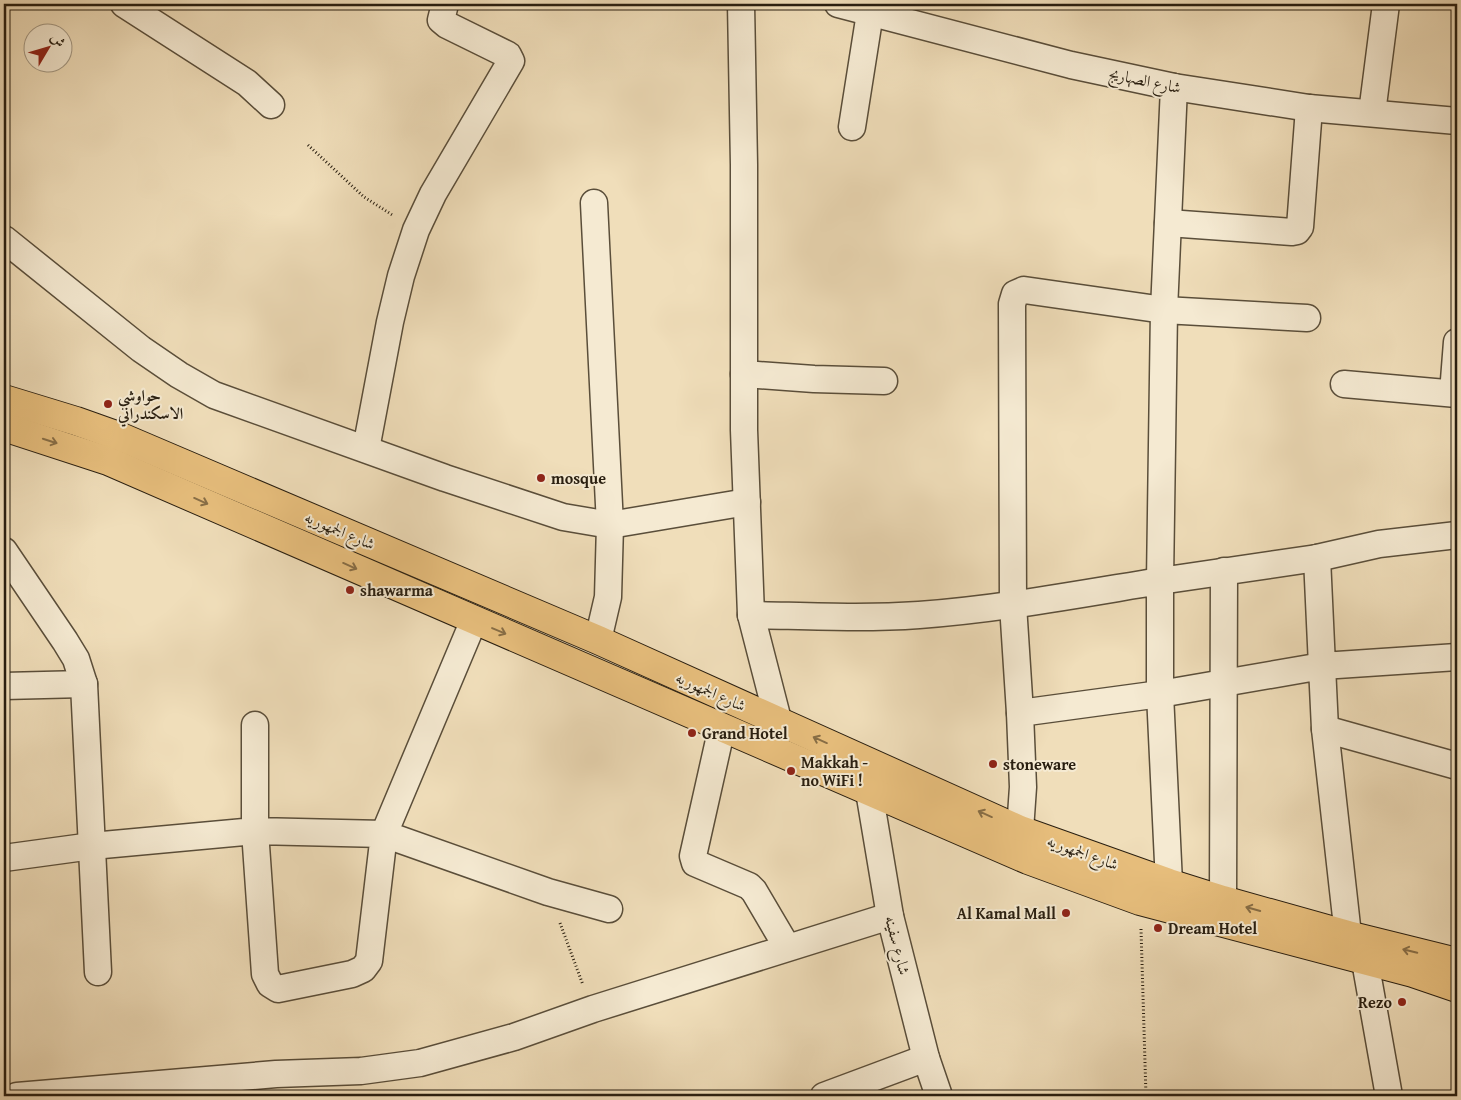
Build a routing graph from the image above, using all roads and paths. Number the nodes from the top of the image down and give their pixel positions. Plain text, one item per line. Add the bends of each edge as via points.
1 (124, 4) edge
2 (444, 4) edge
3 (741, 4) edge
4 (838, 4) edge
5 (1386, 4) edge
6 (870, 13) junction
7 (1174, 87) junction
8 (271, 105) dead end
9 (1309, 108) junction
10 (1372, 113) junction
11 (1457, 121) edge
12 (852, 126) dead end
13 (308, 145) dead end
14 (594, 203) dead end
15 (1168, 223) junction
16 (416, 230) junction
17 (4, 239) edge
18 (1164, 310) junction
19 (1307, 318) dead end
20 (1457, 342) edge
21 (744, 374) junction
22 (884, 381) dead end
23 (1344, 384) dead end
24 (1455, 394) edge
25 (4, 399) edge
26 (4, 427) edge
27 (366, 449) junction
28 (746, 502) junction
29 (610, 525) junction
30 (1457, 535) edge
31 (1317, 558) junction
32 (8, 564) edge
33 (1224, 571) junction
34 (1160, 581) junction
35 (1013, 605) junction
36 (751, 615) junction
37 (474, 620) junction
38 (598, 640) junction
39 (1457, 657) edge
40 (1322, 666) junction
41 (1224, 683) junction
42 (84, 684) junction
43 (4, 686) edge
44 (1160, 694) junction
45 (1020, 713) junction
46 (778, 720) junction
47 (255, 725) dead end
48 (722, 727) junction
49 (1325, 729) junction
50 (1457, 766) edge
51 (869, 791) junction
52 (1020, 830) junction
53 (255, 831) junction
54 (384, 834) junction
55 (92, 846) junction
56 (4, 858) edge
57 (1168, 883) junction
58 (548, 892) junction
59 (1223, 900) junction
60 (1140, 901) junction
61 (609, 909) dead end
62 (890, 916) junction
63 (1348, 935) junction
64 (787, 948) junction
65 (1365, 961) junction
66 (1457, 962) edge
67 (98, 972) dead end
68 (1457, 988) edge
69 (592, 1009) junction
70 (926, 1058) junction
71 (4, 1089) edge
72 (9, 1096) edge
73 (17, 1096) edge
74 (824, 1096) edge
75 (939, 1096) edge
76 (1146, 1096) edge
77 (1389, 1096) edge

1 - 8 street via 247,83
2 - 16 street via 441,20 508,55 511,61 433,194
3 - 21 street
4 - 6 street, شارع الصهاريج
5 - 10 street
6 - 7 street, شارع الصهاريج via 1071,65
6 - 12 street
7 - 9 street, شارع الصهاريج
7 - 15 street
9 - 10 street, شارع الصهاريج
9 - 15 street via 1300,227 1297,231
10 - 11 street, شارع الصهاريج
13 - 16 path via 364,197
14 - 29 street
15 - 18 street
16 - 27 street via 390,322
17 - 27 street via 141,349 179,375 214,395
18 - 19 street
18 - 34 street
18 - 35 street via 1024,290 1015,294 1012,304
20 - 24 street
21 - 22 street
21 - 28 street
23 - 24 street
25 - 38 main road, شارع الجمهوريه via 121,437
26 -> 37 main road, شارع الجمهوريه via 108,460
27 - 29 street via 563,518
28 - 29 street
28 - 36 street
29 - 38 street via 608,597
30 - 31 street via 1378,544
31 - 33 street
31 - 40 street
32 - 42 street via 65,641 76,659
33 - 34 street
33 - 41 street
34 - 35 street
34 - 44 street
35 - 36 street via 918,615
35 - 45 street
36 - 46 street
37 -> 48 main road, شارع الجمهوريه
37 - 54 street
38 - 46 main road, شارع الجمهوريه
39 - 40 street
40 - 41 street
40 - 49 street
41 - 44 street
41 - 59 street
42 - 43 street
42 - 55 street
44 - 45 street
44 - 57 street
45 - 52 street via 1023,787
52 -> 46 main road, شارع الجمهوريه
47 - 53 street
48 - 51 main road, شارع الجمهوريه
48 - 64 street via 693,856 695,863 749,886
49 - 50 street
49 - 63 street
51 - 60 main road, شارع الجمهوريه via 1028,860
51 - 62 street, شارع سفينه
52 - 57 main road, شارع الجمهوريه
53 - 54 street
53 - 54 street via 265,974 270,984 278,989 352,974 363,969 369,961
53 - 55 street
54 - 58 street
55 - 56 street
55 - 67 street
57 - 59 main road, شارع الجمهوريه
58 - 61 street
58 - 69 path
63 -> 59 main road, شارع الجمهوريه
60 - 65 main road, شارع الجمهوريه
60 - 76 path
62 - 64 street
62 - 70 street, شارع سفينه
66 -> 63 main road, شارع الجمهوريه
64 - 69 street
65 - 68 main road, شارع الجمهوريه
65 - 77 street
69 - 73 street via 514,1037 420,1063 361,1071 276,1074
70 - 74 street
70 - 75 street, شارع سفينه
71 - 72 street

